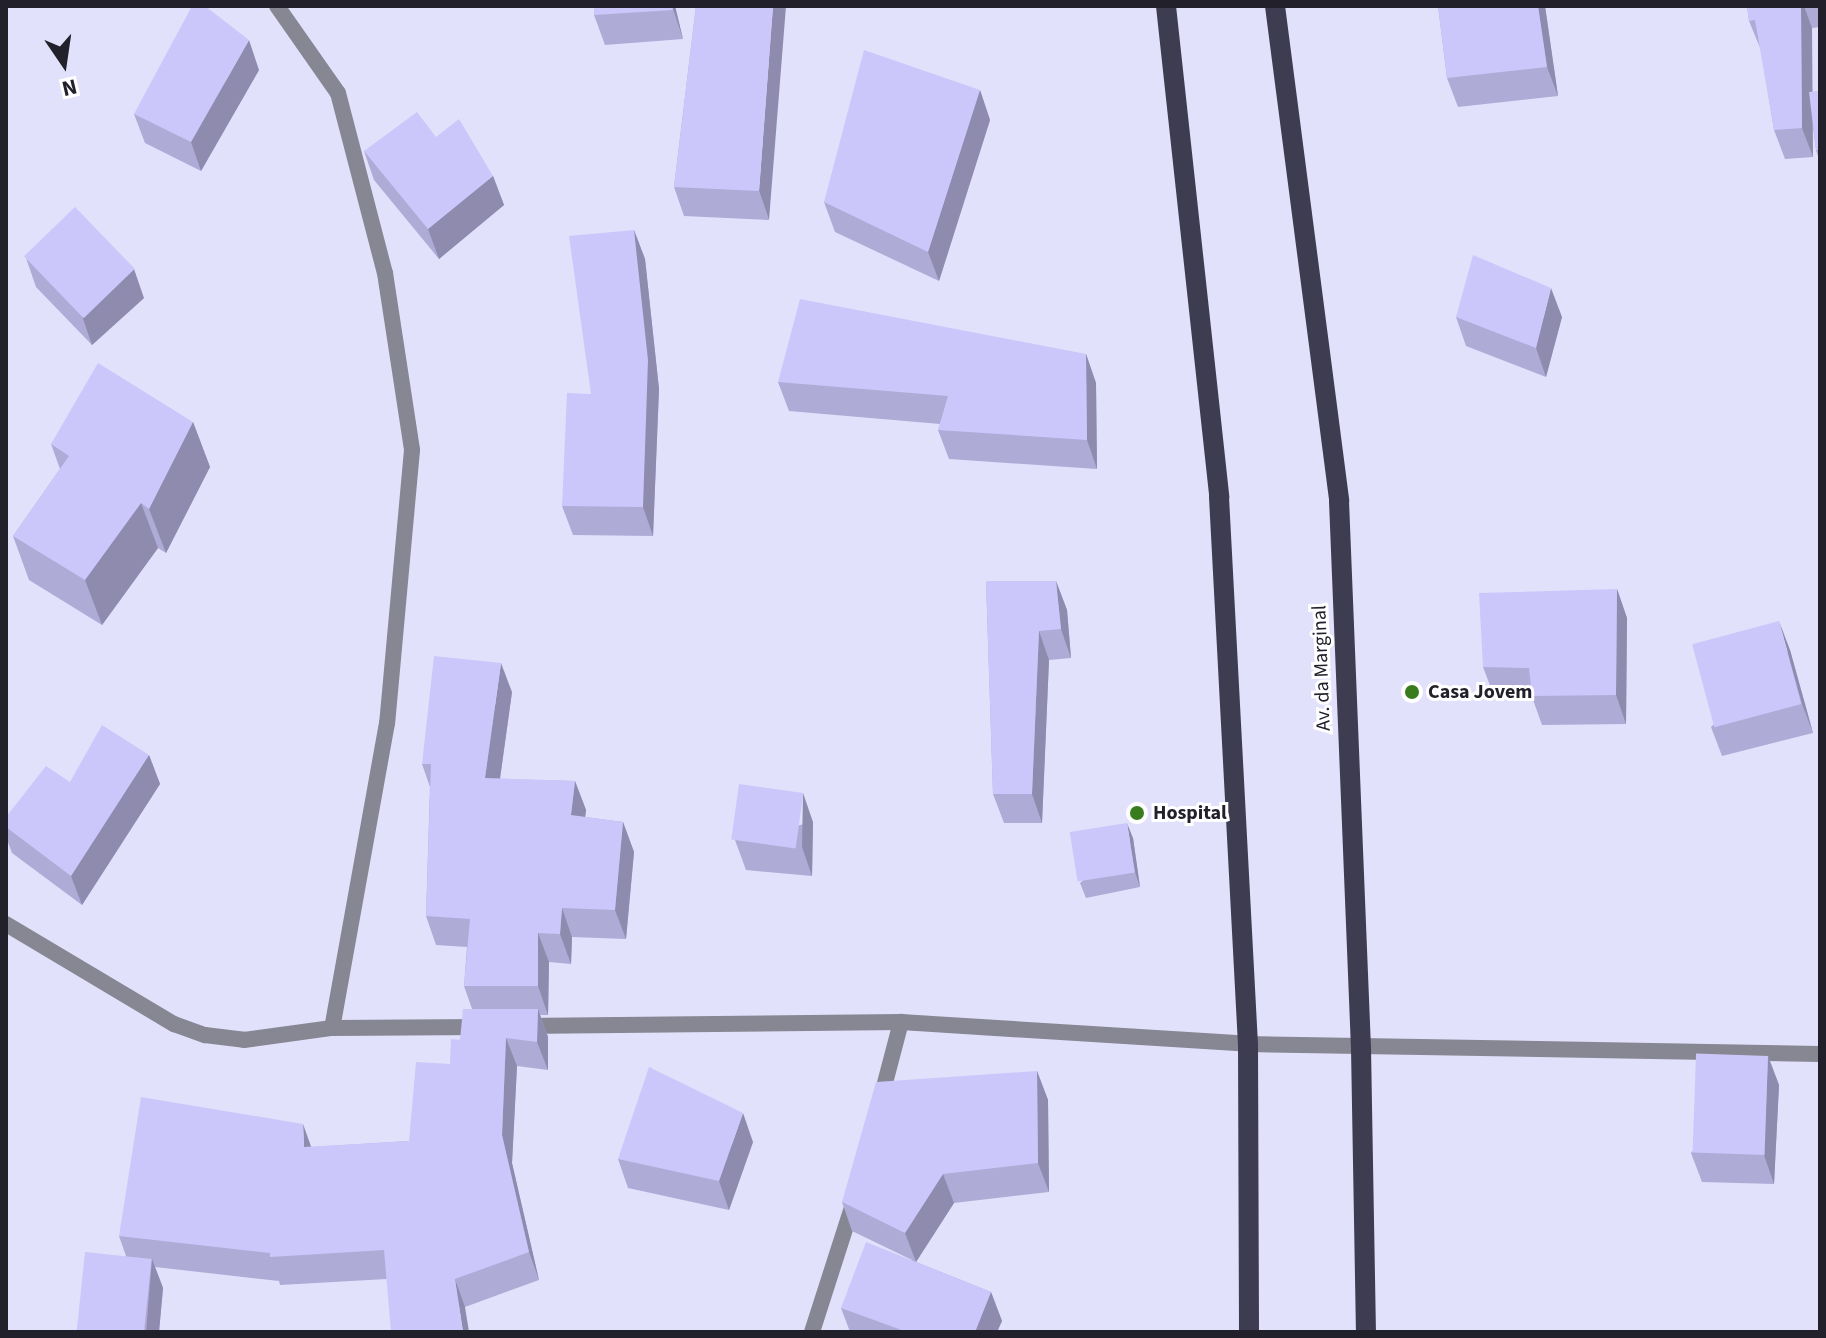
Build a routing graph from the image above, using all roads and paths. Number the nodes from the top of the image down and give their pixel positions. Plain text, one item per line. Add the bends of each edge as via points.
1 (277, 6) edge
2 (1166, 6) edge
3 (1275, 6) edge
4 (6, 924) edge
5 (901, 1022) junction
6 (332, 1028) junction
7 (1248, 1044) junction
8 (1361, 1048) junction
9 (1820, 1054) edge
10 (876, 1119) edge
11 (861, 1173) edge
12 (812, 1332) edge
13 (1249, 1332) edge
14 (1366, 1332) edge

1 - 6 street via 338,93 385,273 412,450 387,723
2 - 7 main road via 1219,497
3 - 8 main road, Av. da Marginal via 1339,501
4 - 6 street via 174,1024 205,1035 244,1040
5 - 6 street
5 - 7 street
5 - 10 street
7 - 8 street
7 - 13 main road
8 - 9 street
8 - 14 main road, Av. da Marginal
11 - 12 street

